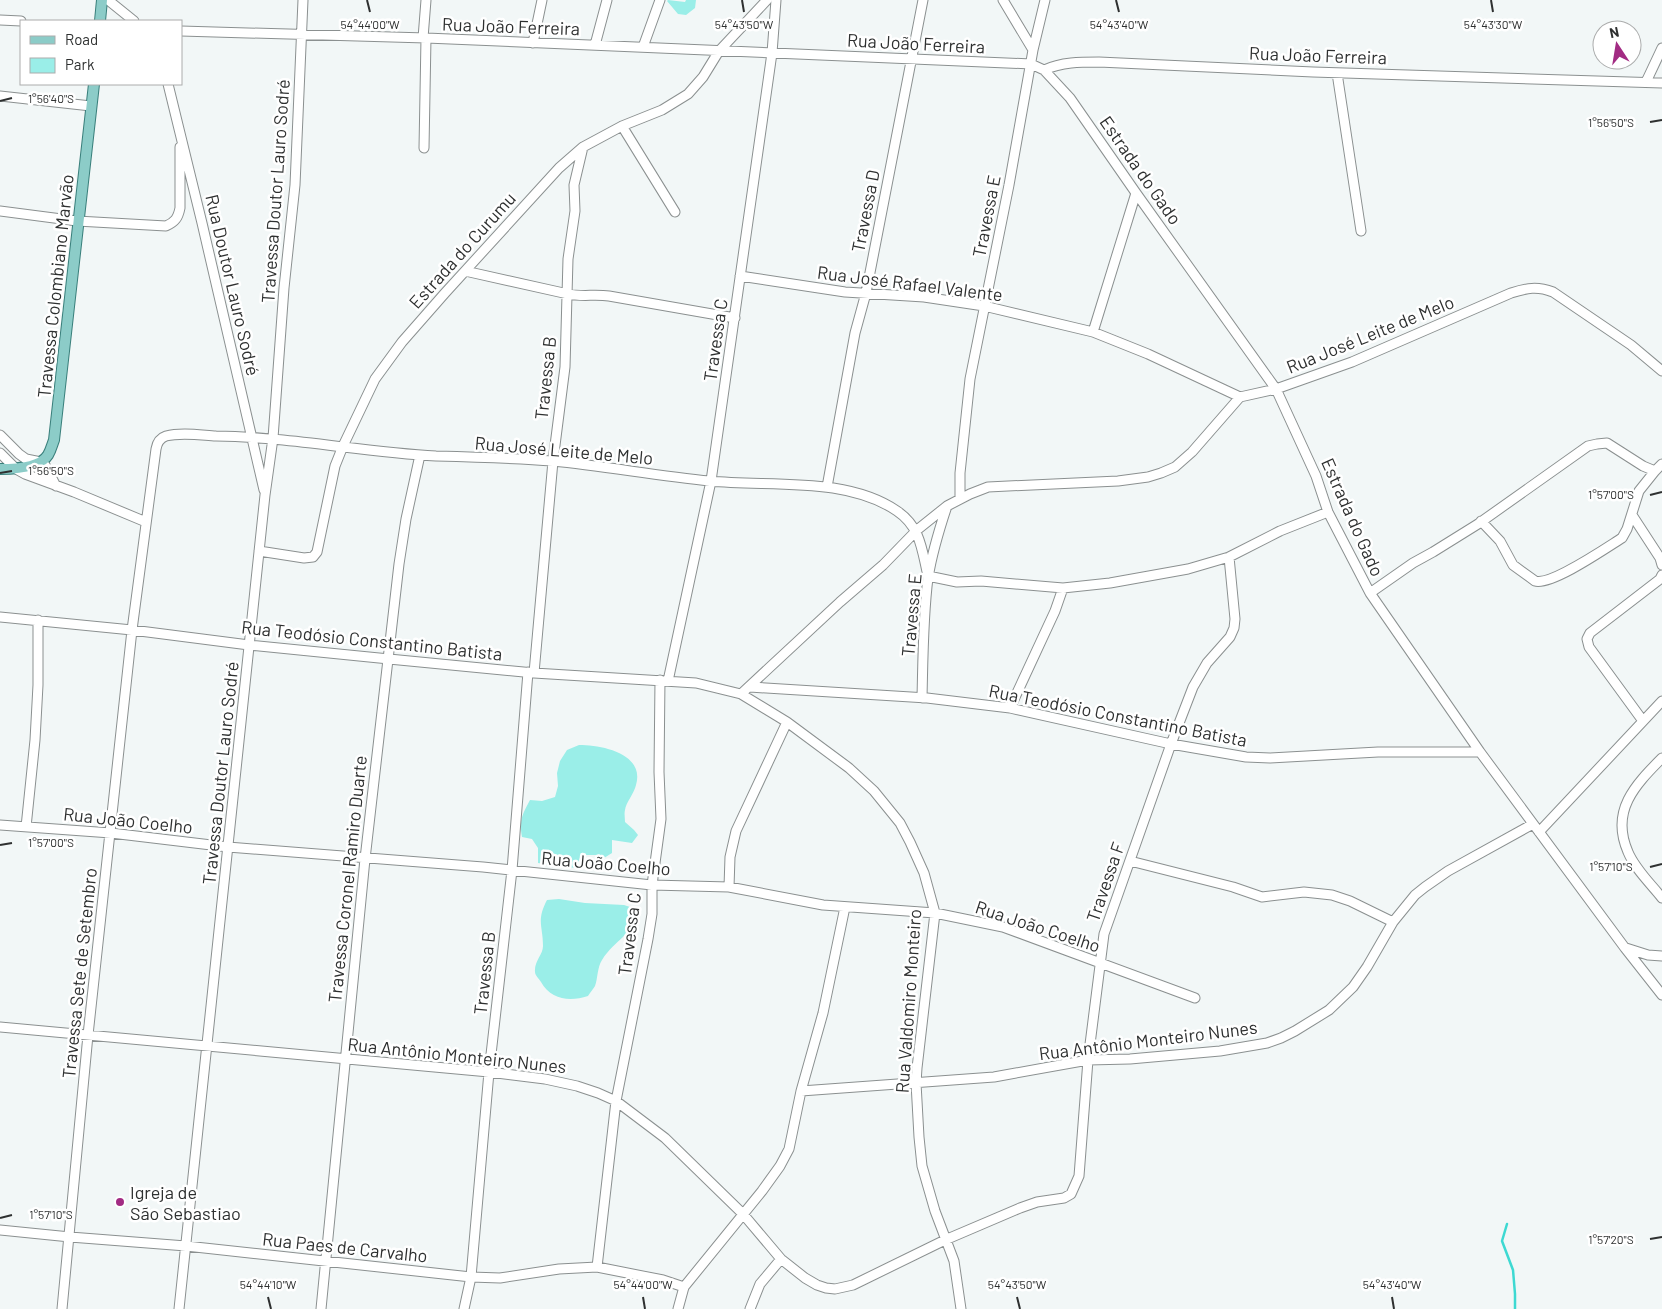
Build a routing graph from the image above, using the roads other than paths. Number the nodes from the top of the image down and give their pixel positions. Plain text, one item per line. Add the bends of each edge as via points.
1 (102, 0) edge
2 (108, 0) edge
3 (303, 0) edge
4 (426, 0) edge
5 (542, 0) edge
6 (607, 0) edge
7 (660, 0) edge
8 (767, 0) edge
9 (776, 0) edge
10 (923, 0) edge
11 (1003, 0) edge
12 (1045, 0) edge
13 (0, 20) edge
14 (100, 20) edge
15 (133, 20) edge
16 (20, 22) edge
17 (182, 31) edge
18 (302, 35) junction
19 (425, 38) junction
20 (533, 43) junction
21 (595, 45) junction
22 (643, 47) junction
23 (1662, 48) edge
24 (1033, 50) junction
25 (719, 51) junction
26 (772, 52) junction
27 (910, 60) junction
28 (1031, 64) junction
29 (1044, 70) junction
30 (1337, 73) junction
31 (1646, 82) junction
32 (1662, 83) edge
33 (94, 85) edge
34 (168, 85) edge
35 (0, 96) edge
36 (91, 106) junction
37 (622, 126) junction
38 (180, 134) junction
39 (583, 147) junction
40 (424, 148) dead end
41 (1136, 193) junction
42 (0, 211) edge
43 (675, 212) dead end
44 (78, 221) junction
45 (1360, 231) dead end
46 (465, 271) junction
47 (740, 276) junction
48 (866, 293) junction
49 (568, 294) junction
50 (984, 306) junction
51 (735, 318) junction
52 (1093, 332) junction
53 (1662, 371) edge
54 (1276, 389) junction
55 (1240, 397) junction
56 (0, 435) edge
57 (252, 436) junction
58 (274, 438) junction
59 (343, 446) junction
60 (156, 449) joint
61 (0, 453) edge
62 (420, 455) junction
63 (553, 461) junction
64 (41, 462) junction
65 (1662, 464) edge
66 (0, 469) edge
67 (16, 469) junction
68 (1655, 471) junction
69 (711, 482) junction
70 (56, 486) junction
71 (827, 487) junction
72 (265, 495) junction
73 (960, 499) junction
74 (947, 506) junction
75 (1328, 512) junction
76 (1632, 515) junction
77 (1481, 521) junction
78 (146, 522) junction
79 (916, 530) junction
80 (259, 551) junction
81 (1229, 557) junction
82 (1662, 565) edge
83 (1662, 575) edge
84 (928, 576) junction
85 (1063, 588) junction
86 (1370, 593) junction
87 (0, 617) edge
88 (38, 620) junction
89 (132, 630) junction
90 (249, 645) junction
91 (389, 659) junction
92 (531, 672) junction
93 (664, 680) junction
94 (750, 686) junction
95 (741, 694) junction
96 (922, 698) junction
97 (1662, 701) edge
98 (1010, 708) junction
99 (1643, 721) junction
100 (787, 722) junction
101 (1171, 744) junction
102 (1480, 752) junction
103 (1660, 763) edge
104 (1533, 824) junction
105 (0, 825) edge
106 (26, 827) junction
107 (1539, 832) junction
108 (111, 833) junction
109 (228, 847) junction
110 (365, 859) junction
111 (1130, 861) junction
112 (512, 870) junction
113 (652, 886) junction
114 (729, 887) junction
115 (1662, 898) edge
116 (845, 907) junction
117 (935, 913) junction
118 (1393, 922) junction
119 (1625, 948) junction
120 (1662, 956) edge
121 (1100, 962) junction
122 (1662, 995) edge
123 (1196, 998) dead end
124 (0, 1027) edge
125 (88, 1034) junction
126 (207, 1045) junction
127 (344, 1059) junction
128 (1088, 1060) junction
129 (489, 1072) junction
130 (916, 1083) junction
131 (802, 1092) junction
132 (616, 1101) junction
133 (743, 1214) junction
134 (0, 1230) edge
135 (70, 1237) junction
136 (945, 1240) junction
137 (186, 1246) junction
138 (781, 1259) junction
139 (325, 1260) junction
140 (597, 1267) junction
141 (471, 1277) junction
142 (684, 1287) junction
143 (323, 1307) edge
144 (62, 1309) edge
145 (179, 1309) edge
146 (464, 1309) edge
147 (678, 1309) edge
148 (750, 1309) edge
149 (961, 1309) edge

1 - 14 main road
2 - 15 street
3 - 18 street, Travessa Doutor Lauro Sodré
4 - 19 street
5 - 20 street
6 - 21 street
7 - 22 street
8 - 25 street, Estrada do Curumu
9 - 26 street, Travessa C
10 - 27 street, Travessa D
11 - 24 street
12 - 24 street, Travessa E
13 - 16 street
17 - 18 street, Rua João Ferreira
18 - 19 street, Rua João Ferreira
18 - 58 street, Travessa Doutor Lauro Sodré via 295,185
19 - 20 street, Rua João Ferreira
19 - 40 street
20 - 21 street, Rua João Ferreira
21 - 22 street, Rua João Ferreira
22 - 25 street, Rua João Ferreira
23 - 31 street
24 - 28 street, Travessa E
25 - 26 street, Rua João Ferreira
25 - 37 street, Estrada do Curumu via 688,94 662,110
26 - 27 street, Rua João Ferreira
26 - 47 street, Travessa C
27 - 28 street, Rua João Ferreira
27 - 48 street, Travessa D
28 - 29 street, Rua João Ferreira
28 - 50 street, Travessa E
29 - 30 street, Rua João Ferreira via 1064,63 1100,62
29 - 41 street, Estrada do Gado via 1070,98
30 - 31 street, Rua João Ferreira
30 - 45 street
31 - 32 street, Rua João Ferreira
33 - 36 main road, Travessa Colombiano Marvão
34 - 38 street, Rua Doutor Lauro Sodré
35 - 36 street
36 - 44 main road, Travessa Colombiano Marvão
37 - 39 street, Estrada do Curumu
37 - 43 street
38 - 44 street via 180,208 172,223 166,226
38 - 57 street, Rua Doutor Lauro Sodré
39 - 46 street, Estrada do Curumu via 543,183
39 - 49 street, Travessa B via 574,184
41 - 52 street
41 - 54 street, Estrada do Gado
42 - 44 street
44 - 64 main road, Travessa Colombiano Marvão via 56,428 48,456
46 - 49 street
46 - 59 street, Estrada do Curumu via 390,357 375,379
47 - 48 street, Rua José Rafael Valente
47 - 51 street, Travessa C
48 - 50 street, Rua José Rafael Valente
48 - 71 street, Travessa D via 855,333
49 - 51 street via 609,296
49 - 63 street, Travessa B via 565,367
50 - 52 street, Rua José Rafael Valente
50 - 73 street, Travessa E via 970,378
51 - 69 street, Travessa C
52 - 55 street, Rua José Rafael Valente
53 - 54 street, Rua José Leite de Melo via 1632,345 1563,298 1543,288 1530,287 1352,362
54 - 55 street, Rua José Leite de Melo
54 - 75 street, Estrada do Gado via 1316,476
55 - 73 street via 1192,452 1160,473 1118,481 988,487
56 - 64 street via 26,459
57 - 58 street, Rua José Leite de Melo
57 - 60 street, Rua José Leite de Melo via 166,436 159,440
57 - 72 street, Rua Doutor Lauro Sodré
58 - 59 street, Rua José Leite de Melo
58 - 72 street, Travessa Doutor Lauro Sodré
59 - 62 street, Rua José Leite de Melo
59 - 80 street, Estrada do Curumu via 335,466 314,556 304,558
60 - 78 street, Travessa Sete de Setembro
61 - 67 street
62 - 63 street, Rua José Leite de Melo
62 - 91 street, Travessa Coronel Ramiro Duarte via 399,564
63 - 69 street, Rua José Leite de Melo
63 - 92 street, Travessa B
64 - 67 main road
64 - 70 street via 49,470
65 - 68 street
66 - 67 main road
67 - 70 street
68 - 76 street via 1639,491
68 - 77 street via 1632,460 1616,447 1607,443 1597,444 1579,452
69 - 71 street, Rua José Leite de Melo
69 - 93 street, Travessa C
70 - 78 street
71 - 79 street, Rua José Leite de Melo via 884,503 905,516
72 - 80 street, Travessa Doutor Lauro Sodré
73 - 74 street
74 - 79 street
74 - 84 street, Travessa E
75 - 81 street via 1280,531
75 - 86 street, Estrada do Gado
76 - 77 street via 1622,538 1553,579 1539,582 1513,565 1500,541
76 - 82 street
77 - 86 street
78 - 89 street, Travessa Sete de Setembro
79 - 84 street, Rua José Leite de Melo
79 - 94 street via 883,565
80 - 90 street, Travessa Doutor Lauro Sodré
81 - 85 street via 1162,574
81 - 101 street, Travessa F via 1234,628 1193,687
83 - 99 street via 1588,639 1590,647
84 - 85 street via 948,581
84 - 96 street, Travessa E
85 - 98 street
86 - 102 street, Estrada do Gado
87 - 88 street, Rua Teodósio Constantino Batista
88 - 89 street, Rua Teodósio Constantino Batista
88 - 106 street via 35,740
89 - 90 street, Rua Teodósio Constantino Batista
89 - 108 street, Travessa Sete de Setembro
90 - 91 street, Rua Teodósio Constantino Batista
90 - 109 street, Travessa Doutor Lauro Sodré
91 - 92 street, Rua Teodósio Constantino Batista
91 - 110 street, Travessa Coronel Ramiro Duarte
92 - 93 street, Rua Teodósio Constantino Batista
92 - 112 street, Travessa B
93 - 95 street, Rua Teodósio Constantino Batista via 696,682
93 - 113 street, Travessa C via 658,762 661,819
94 - 95 street
94 - 96 street, Rua Teodósio Constantino Batista
95 - 100 street, Rua Valdomiro Monteiro
96 - 98 street, Rua Teodósio Constantino Batista
97 - 99 street
98 - 101 street, Rua Teodósio Constantino Batista
99 - 107 street
100 - 114 street via 736,832 730,857
100 - 117 street, Rua Valdomiro Monteiro via 849,768 874,791 900,824 924,873
101 - 102 street, Rua Teodósio Constantino Batista via 1270,758 1378,752
101 - 111 street, Travessa F
102 - 104 street, Estrada do Gado
103 - 115 street via 1628,798 1623,830 1628,853
104 - 107 street, Estrada do Gado
104 - 118 street, Rua Antônio Monteiro Nunes via 1437,878 1415,895
105 - 106 street, Rua João Coelho
106 - 108 street, Rua João Coelho
107 - 119 street, Estrada do Gado
108 - 109 street, Rua João Coelho
108 - 125 street, Travessa Sete de Setembro
109 - 110 street, Rua João Coelho
109 - 126 street, Travessa Doutor Lauro Sodré
110 - 112 street, Rua João Coelho
110 - 127 street, Travessa Coronel Ramiro Duarte
111 - 118 street via 1262,897 1304,892 1332,895 1350,900
111 - 121 street, Travessa F via 1104,934
112 - 113 street, Rua João Coelho
112 - 129 street, Travessa B
113 - 114 street, Rua João Coelho
113 - 132 street, Travessa C via 648,939
114 - 116 street, Rua João Coelho
116 - 117 street, Rua João Coelho
116 - 131 street via 823,1013
117 - 121 street, Rua João Coelho via 1003,927
117 - 130 street, Rua Valdomiro Monteiro
118 - 128 street, Rua Antônio Monteiro Nunes via 1348,992 1312,1021 1281,1038 1220,1051
119 - 120 street
119 - 122 street, Estrada do Gado
121 - 123 street, Rua João Coelho
121 - 128 street, Travessa F
124 - 125 street, Rua Antônio Monteiro Nunes
125 - 126 street, Rua Antônio Monteiro Nunes
125 - 135 street, Travessa Sete de Setembro
126 - 127 street, Rua Antônio Monteiro Nunes
126 - 137 street, Travessa Doutor Lauro Sodré
127 - 129 street, Rua Antônio Monteiro Nunes
127 - 139 street, Travessa Coronel Ramiro Duarte
128 - 130 street, Rua Antônio Monteiro Nunes via 994,1077
128 - 136 street, Travessa F via 1079,1176 1071,1194 1020,1208
129 - 132 street, Rua Antônio Monteiro Nunes via 577,1086
129 - 141 street, Travessa B
130 - 131 street, Rua Antônio Monteiro Nunes
130 - 136 street, Rua Valdomiro Monteiro via 922,1166
131 - 133 street via 784,1158
132 - 133 street, Rua Antônio Monteiro Nunes via 665,1138
132 - 140 street, Travessa C
133 - 138 street, Rua Antônio Monteiro Nunes
133 - 142 street
134 - 135 street, Rua Paes de Carvalho
135 - 137 street, Rua Paes de Carvalho
135 - 144 street, Travessa Sete de Setembro
136 - 138 street, Rua Antônio Monteiro Nunes via 853,1285 835,1289 817,1285
136 - 149 street, Rua Valdomiro Monteiro via 954,1261
137 - 139 street, Rua Paes de Carvalho
137 - 145 street, Travessa Doutor Lauro Sodré
138 - 148 street via 760,1284
139 - 141 street, Rua Paes de Carvalho
139 - 143 street, Travessa Coronel Ramiro Duarte
140 - 141 street, Rua Paes de Carvalho via 500,1278
140 - 142 street, Rua Paes de Carvalho
141 - 146 street, Travessa B
142 - 147 street

